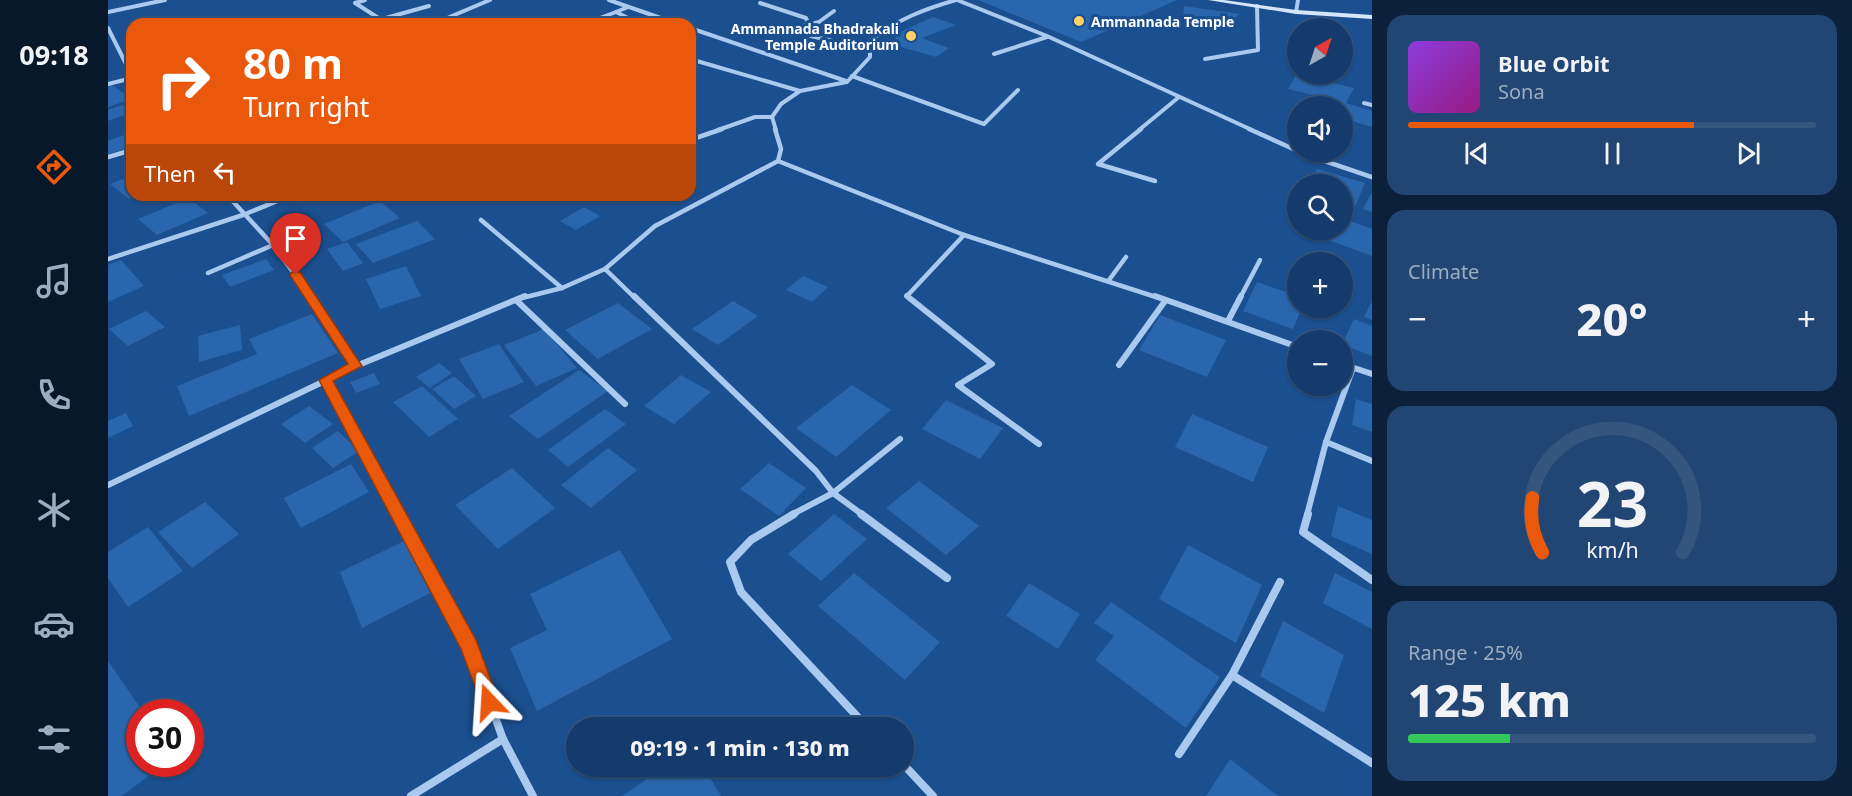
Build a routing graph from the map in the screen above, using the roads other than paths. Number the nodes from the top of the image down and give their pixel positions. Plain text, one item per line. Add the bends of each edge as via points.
1 (165, 0) edge
2 (366, 0) edge
3 (490, 0) edge
4 (609, 0) edge
5 (956, 0) edge
6 (1210, 0) edge
7 (1298, 0) edge
8 (760, 3) dead end
9 (429, 6) dead end
10 (1257, 6) junction
11 (628, 7) junction
12 (834, 11) dead end
13 (108, 12) edge
14 (616, 12) junction
15 (1296, 12) junction
16 (1372, 17) edge
17 (380, 18) edge
18 (386, 18) edge
19 (447, 18) edge
20 (600, 18) edge
21 (628, 18) edge
22 (660, 18) edge
23 (809, 25) junction
24 (108, 28) edge
25 (696, 30) edge
26 (1047, 36) junction
27 (872, 50) junction
28 (994, 54) dead end
29 (1205, 59) dead end
30 (696, 61) edge
31 (126, 65) edge
32 (852, 76) junction
33 (126, 79) edge
34 (847, 82) junction
35 (108, 84) edge
36 (1018, 90) dead end
37 (800, 91) junction
38 (1179, 97) junction
39 (1364, 103) dead end
40 (1372, 105) edge
41 (772, 117) junction
42 (696, 138) edge
43 (1287, 146) edge
44 (126, 152) edge
45 (108, 157) edge
46 (778, 161) junction
47 (1329, 162) edge
48 (1372, 177) edge
49 (1155, 181) dead end
50 (231, 201) edge
51 (277, 201) edge
52 (243, 215) junction
53 (481, 220) dead end
54 (964, 235) junction
55 (273, 245) junction
56 (1126, 257) dead end
57 (108, 259) edge
58 (1260, 260) dead end
59 (605, 270) junction
60 (208, 273) dead end
61 (1109, 280) junction
62 (562, 288) junction
63 (516, 300) junction
64 (1165, 301) junction
65 (1228, 321) junction
66 (1287, 343) edge
67 (1119, 365) dead end
68 (356, 366) junction
69 (1353, 368) edge
70 (1372, 374) edge
71 (326, 380) junction
72 (1343, 396) edge
73 (625, 404) dead end
74 (900, 439) dead end
75 (1326, 442) junction
76 (1039, 444) dead end
77 (1372, 461) edge
78 (108, 485) edge
79 (833, 493) junction
80 (947, 578) dead end
81 (1372, 580) edge
82 (1280, 582) dead end
83 (1232, 675) junction
84 (858, 717) edge
85 (503, 739) junction
86 (1179, 754) dead end
87 (1372, 763) edge
88 (914, 776) edge
89 (411, 796) edge
90 (533, 796) edge
91 (933, 796) edge

1 - 13 street
2 - 17 street via 355,3
3 - 19 street
4 - 11 street
5 - 26 street
5 - 27 street via 891,23 870,41
6 - 10 main road
7 - 15 street
8 - 23 street via 806,18
9 - 18 street
10 - 15 main road
10 - 29 street via 1258,51
11 - 14 street
11 - 22 street
12 - 23 street
14 - 20 street
14 - 21 street
15 - 16 main road
23 - 27 street via 795,28 811,36
24 - 31 street
25 - 34 street
26 - 28 street
26 - 38 street
27 - 32 street
30 - 37 street
32 - 34 street
32 - 36 street via 984,124
33 - 35 street
34 - 37 street
37 - 41 street via 781,104
38 - 43 street
38 - 49 street via 1098,164
39 - 40 street
41 - 42 street via 755,117
41 - 46 street via 781,149
44 - 45 street
46 - 54 street
46 - 59 street via 655,226
47 - 48 street
50 - 52 street
51 - 52 street
52 - 55 street
52 - 57 street
53 - 62 street
54 - 61 street
54 - 76 street via 907,296 992,364 958,385
55 - 60 street
55 - 68 street via 308,290
56 - 61 street
58 - 65 street
59 - 62 street
59 - 79 street via 800,455
61 - 64 street
62 - 63 street
63 - 68 street
63 - 73 street
64 - 65 street
64 - 67 street
65 - 66 street
68 - 71 street
69 - 70 street
71 - 78 street
71 - 85 street via 469,646
72 - 75 street
74 - 79 street
75 - 77 street
75 - 81 street via 1303,532
79 - 80 street
79 - 84 street via 769,529 739,550 730,562 741,592
82 - 83 street
83 - 86 street
83 - 87 street
85 - 89 street
85 - 90 street
88 - 91 street

